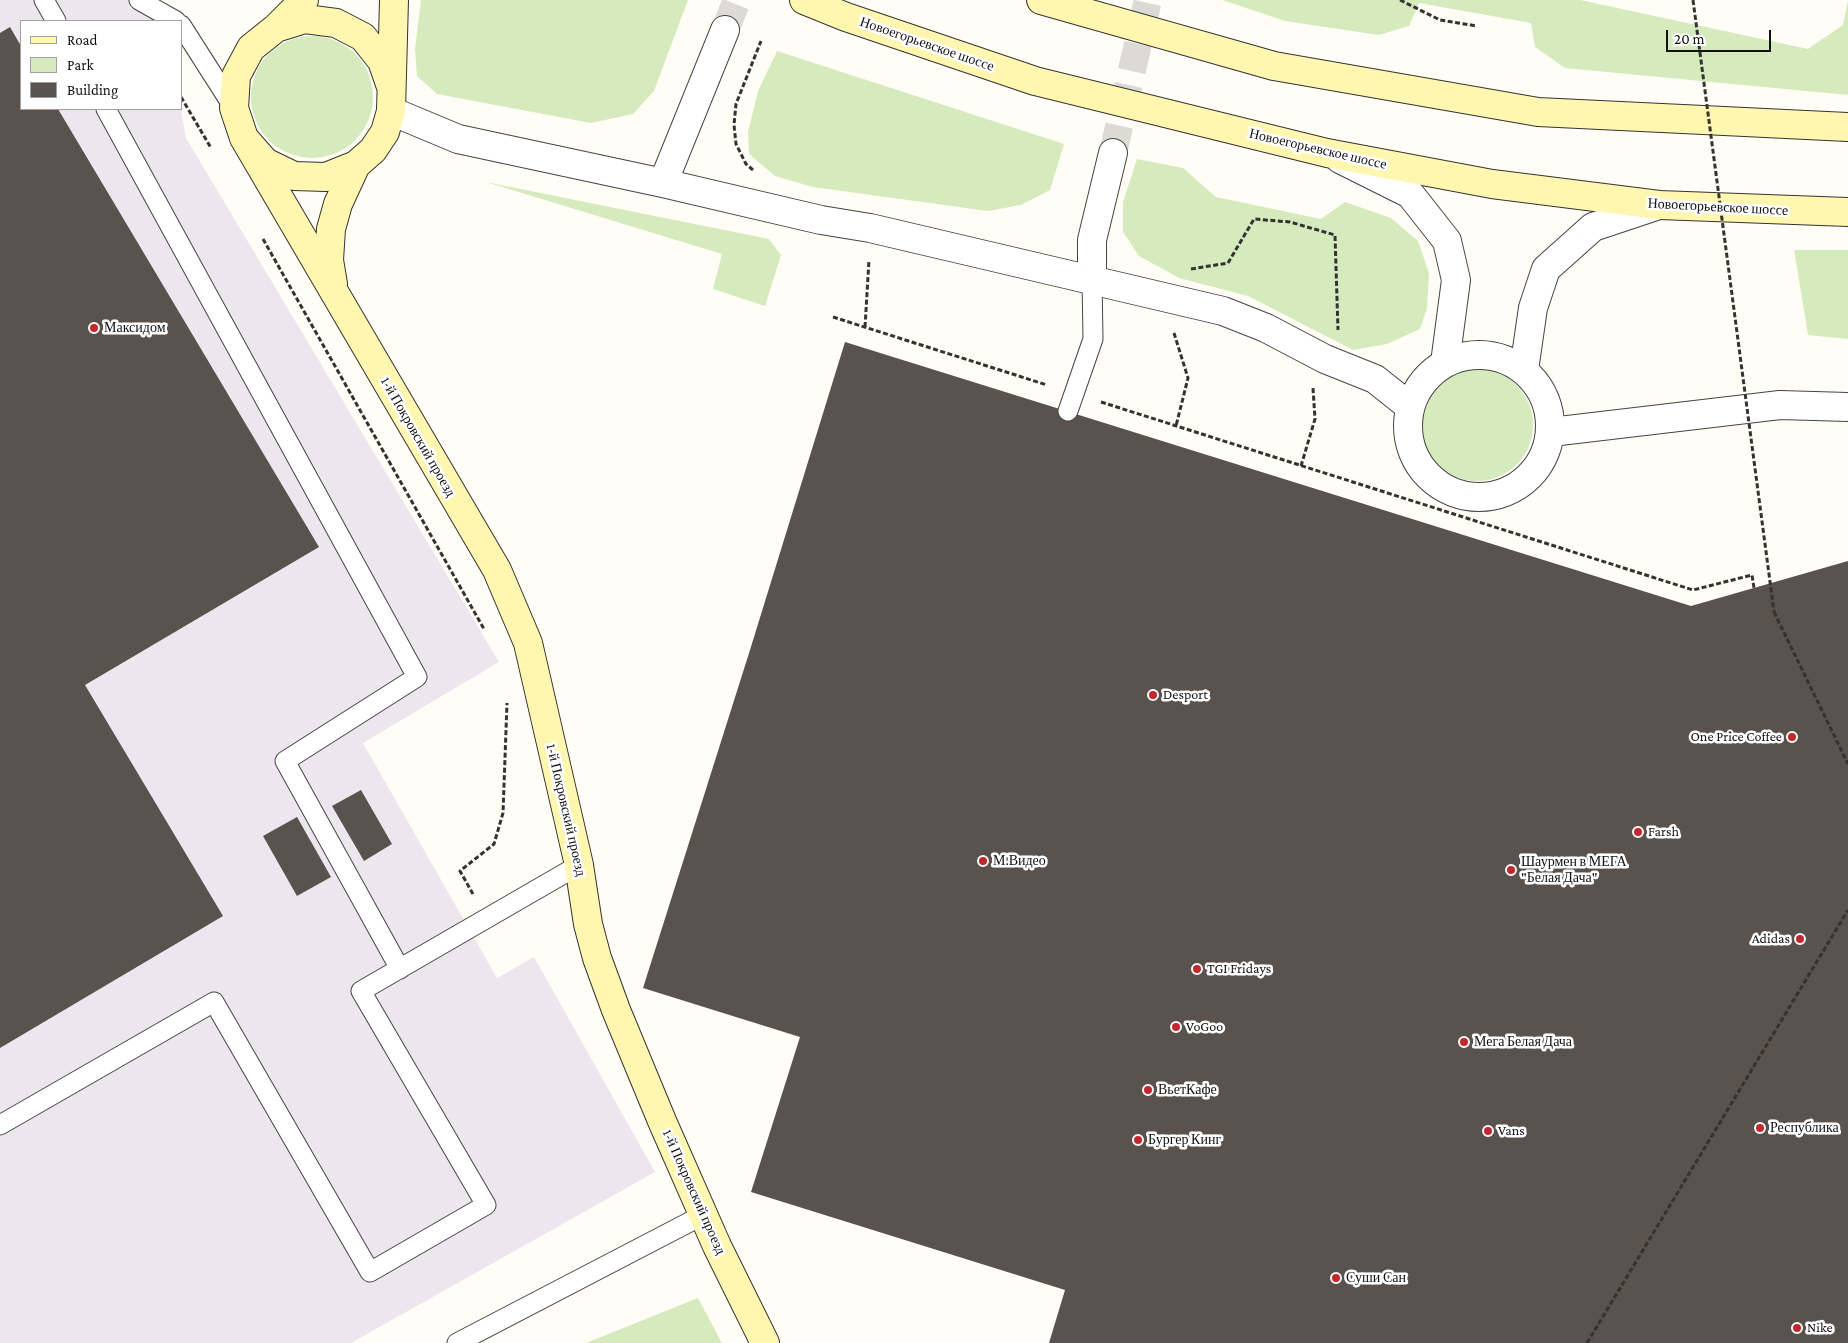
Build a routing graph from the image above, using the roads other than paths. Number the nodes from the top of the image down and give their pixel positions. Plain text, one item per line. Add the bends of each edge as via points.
1 (44, 0) edge
2 (139, 0) edge
3 (304, 0) edge
4 (394, 0) edge
5 (804, 0) edge
6 (1041, 0) edge
7 (55, 20) edge
8 (174, 20) edge
9 (182, 27) edge
10 (276, 28) junction
11 (725, 30) tunnel mouth
12 (392, 100) junction
13 (234, 108) junction
14 (107, 110) edge
15 (1848, 127) edge
16 (244, 138) junction
17 (1112, 153) tunnel mouth
18 (1327, 153) junction
19 (356, 165) junction
20 (664, 183) junction
21 (1659, 205) junction
22 (1848, 212) edge
23 (1092, 280) junction
24 (335, 293) junction
25 (1444, 362) junction
26 (1524, 370) junction
27 (1409, 406) junction
28 (1848, 406) edge
29 (1068, 411) dead end
30 (1551, 432) junction
31 (579, 865) junction
32 (400, 969) junction
33 (0, 1126) edge
34 (703, 1215) junction
35 (457, 1343) edge
36 (765, 1343) edge

1 - 7 lane
2 - 8 lane
3 - 10 street
4 - 12 street
5 - 18 street, Новоегорьевское шоссе via 1034,81
6 - 15 street via 1274,66 1538,112
9 - 13 lane
10 - 12 street via 305,20 336,23 363,37 382,61
10 - 13 street via 251,48 236,76
11 - 20 street
12 - 19 street via 385,132 373,150
12 - 20 street via 458,139
13 - 16 street
14 - 32 lane via 417,677 285,761
16 - 19 street via 265,162 294,176 326,177
16 - 24 street, 1-й Покровский проезд
17 - 23 street via 1092,240
18 - 21 street, Новоегорьевское шоссе via 1492,184
18 - 25 street via 1410,194 1447,241 1456,280
19 - 24 street, 1-й Покровский проезд via 338,204 331,229 329,260
20 - 23 street
21 - 22 street, Новоегорьевское шоссе
21 - 26 street via 1592,227 1546,269 1533,308
23 - 27 street via 1223,311 1266,328 1375,379
23 - 29 lane via 1093,339
24 - 31 street, 1-й Покровский проезд via 497,570 528,643
25 - 26 street via 1471,354 1502,358
25 - 27 street via 1422,381
26 - 30 street via 1542,391 1551,419
27 - 30 street via 1407,434 1416,463 1433,482 1458,496 1488,498 1515,489 1534,472 1548,447
28 - 30 street via 1780,405
31 - 32 lane
31 - 34 street, 1-й Покровский проезд via 588,924 609,993
32 - 33 lane via 361,991 486,1205 370,1272 214,1002
34 - 35 lane
34 - 36 street, 1-й Покровский проезд

